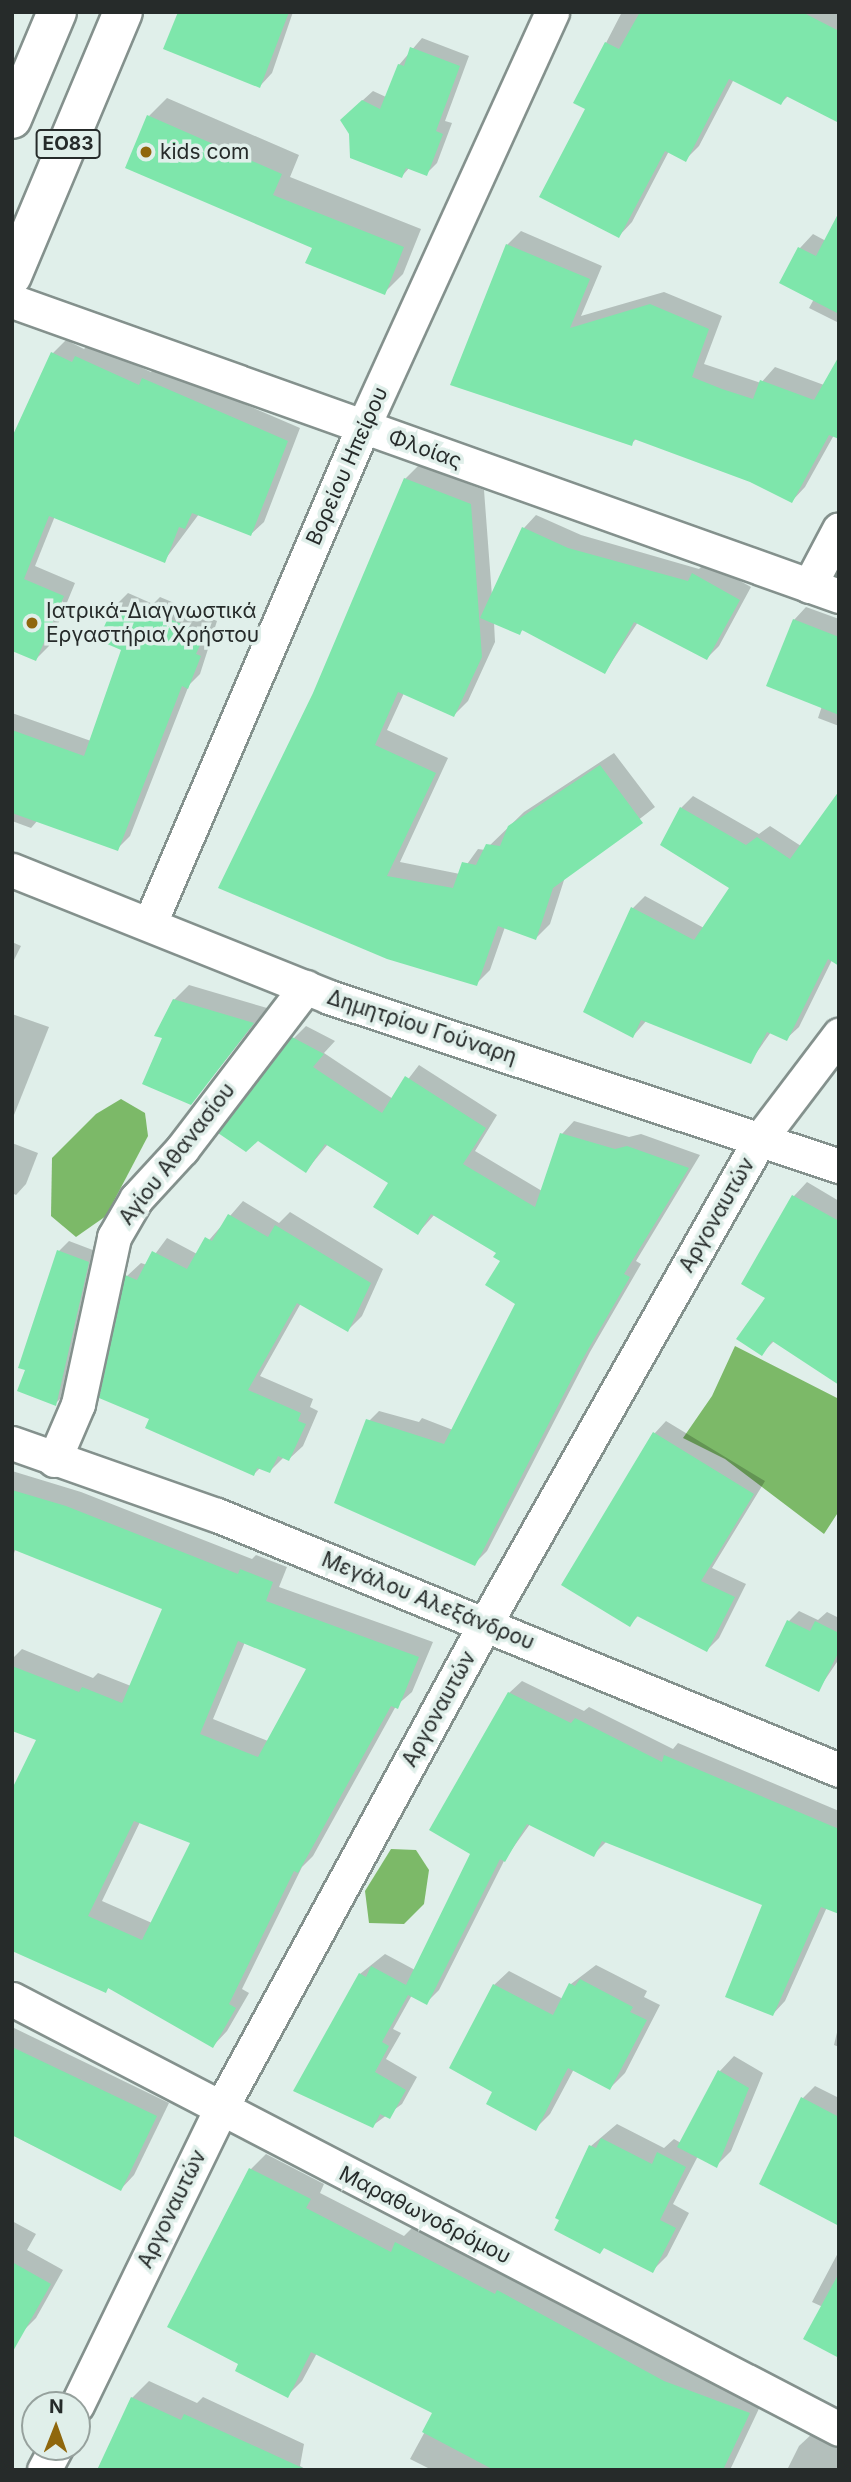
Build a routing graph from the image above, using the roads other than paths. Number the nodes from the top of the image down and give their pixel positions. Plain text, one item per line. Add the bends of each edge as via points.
1 (57, 12) edge
2 (123, 12) edge
3 (552, 12) edge
4 (12, 118) edge
5 (12, 276) edge
6 (12, 301) edge
7 (363, 427) junction
8 (839, 529) edge
9 (824, 591) edge
10 (12, 870) edge
11 (150, 923) junction
12 (306, 987) junction
13 (839, 1035) edge
14 (760, 1139) junction
15 (839, 1166) edge
16 (12, 1443) edge
17 (54, 1460) junction
18 (485, 1623) junction
19 (839, 1770) edge
20 (12, 2000) edge
21 (220, 2110) junction
22 (84, 2391) edge
23 (839, 2429) edge

1 - 4 main road, ΕΟ83
2 - 5 main road, ΕΟ83
3 - 7 street, Βορείου Ηπείρου
6 - 7 street, Φλοίας
7 - 9 street, Φλοίας
7 - 11 street, Βορείου Ηπείρου
8 - 9 street
10 - 11 street, Δημητρίου Γούναρη
11 - 12 street, Δημητρίου Γούναρη
12 - 14 street, Δημητρίου Γούναρη
12 - 17 street, Αγίου Αθανασίου via 182,1149 136,1199 114,1237 78,1404
13 - 14 street, Αργοναυτών
14 - 15 street, Δημητρίου Γούναρη
14 - 18 street, Αργοναυτών
16 - 17 street, Μεγάλου Αλεξάνδρου
17 - 18 street, Μεγάλου Αλεξάνδρου via 217,1516
18 - 19 street, Μεγάλου Αλεξάνδρου
18 - 21 street, Αργοναυτών
20 - 21 street, Μαραθωνοδρόμου
21 - 22 street, Αργοναυτών
21 - 23 street, Μαραθωνοδρόμου

